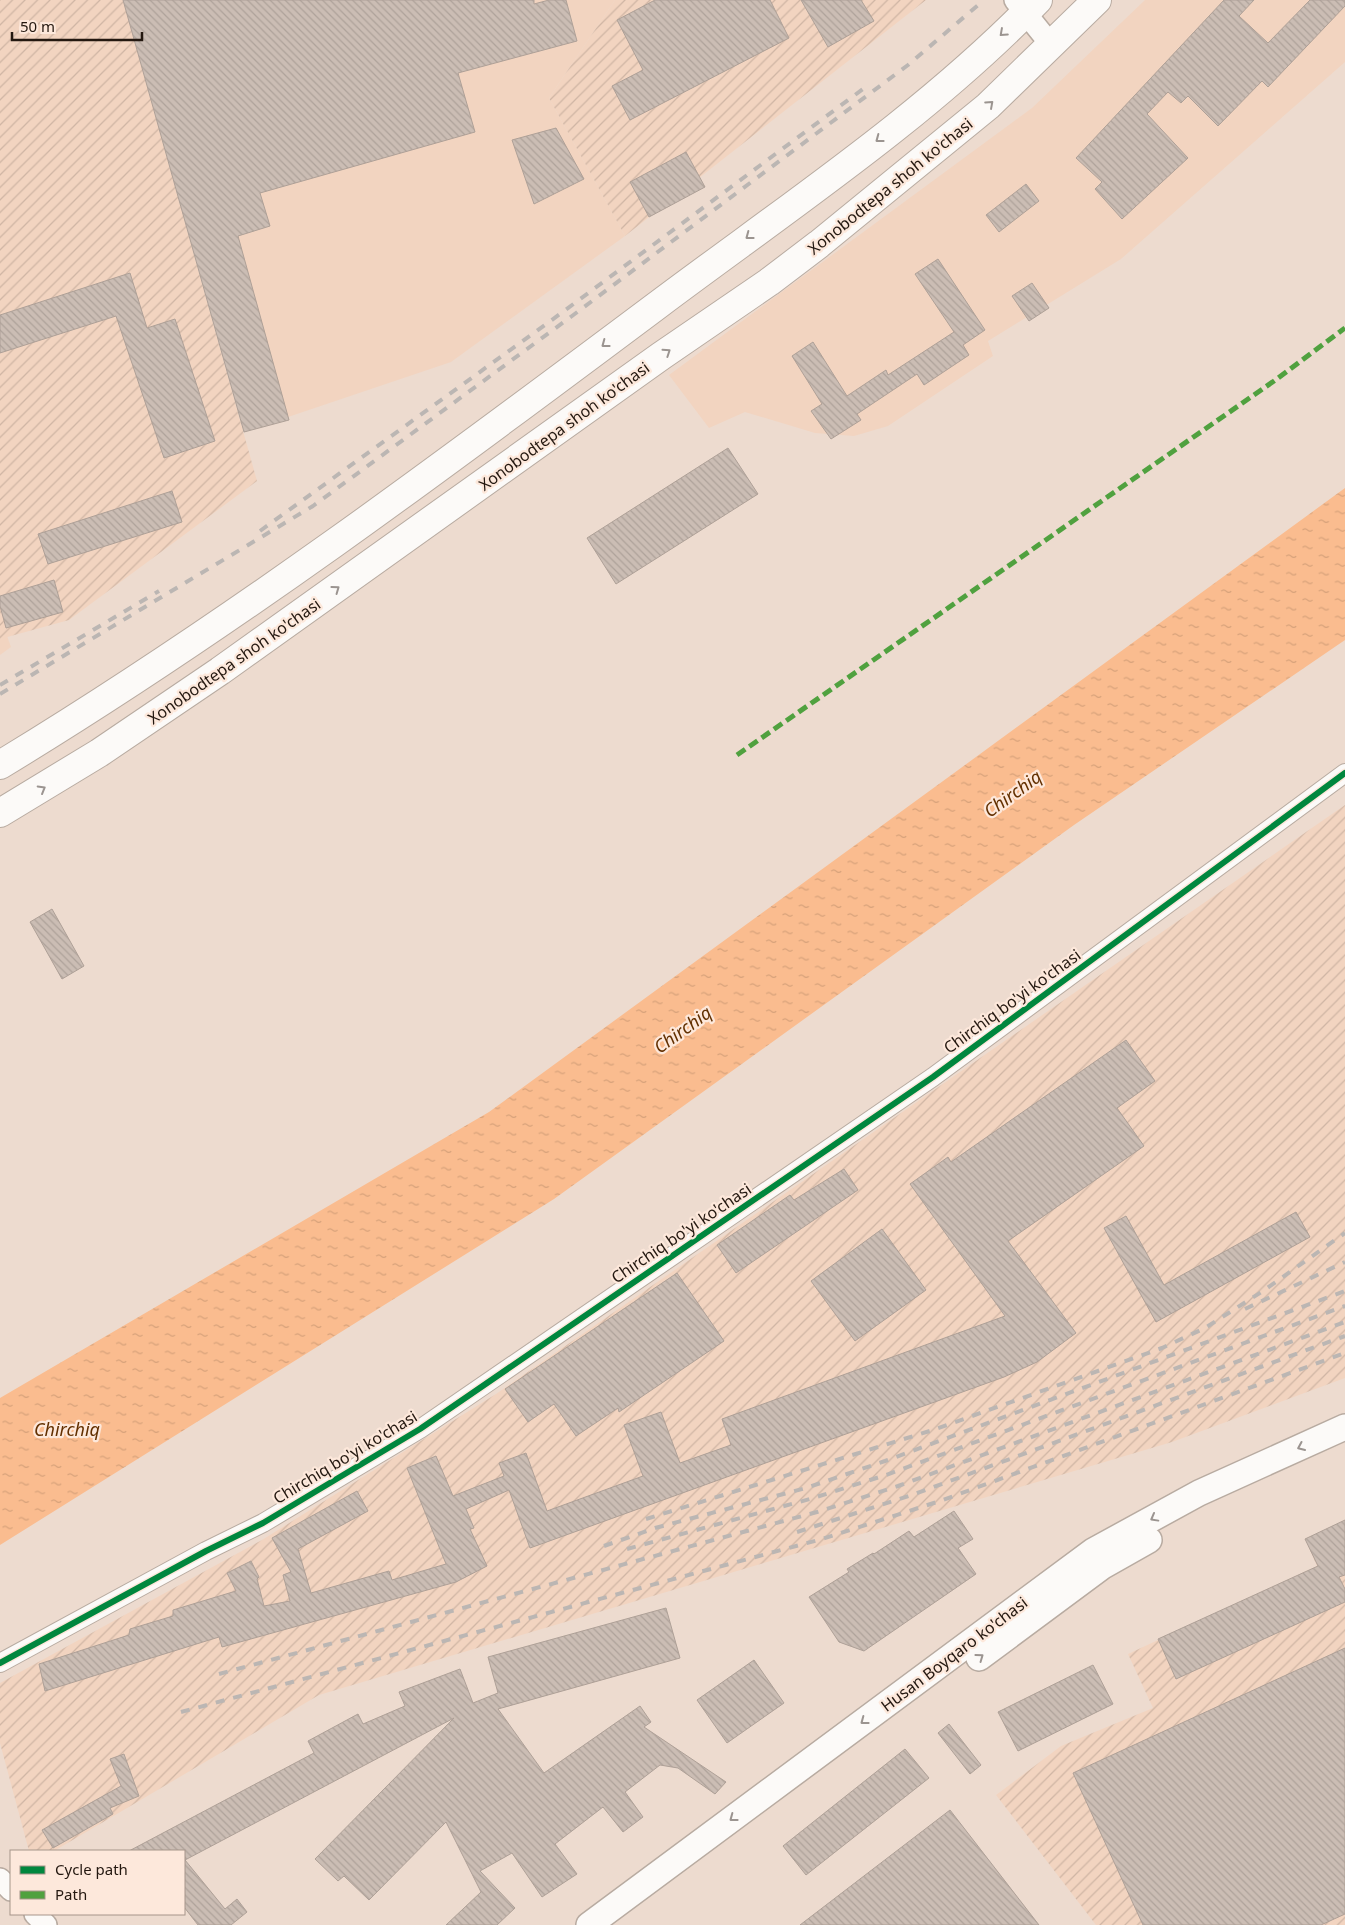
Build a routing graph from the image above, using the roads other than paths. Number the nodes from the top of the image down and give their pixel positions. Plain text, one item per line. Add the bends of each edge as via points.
1 (1097, 0) edge
2 (1026, 5) edge
3 (1052, 46) junction
4 (0, 765) edge
5 (1345, 774) edge
6 (0, 813) edge
7 (1345, 1427) edge
8 (1345, 1446) edge
9 (1098, 1559) junction
10 (0, 1663) edge
11 (0, 1879) edge
12 (10, 1889) edge
13 (36, 1915) edge
14 (46, 1925) edge
15 (589, 1925) edge
16 (616, 1925) edge

1 - 3 highway, Xonobodtepa shoh ko'chasi
2 - 3 street
2 -> 4 highway via 912,115 529,401 196,639 85,714
6 -> 3 highway, Xonobodtepa shoh ko'chasi via 99,753 220,671 653,361 769,282 988,106
5 - 10 street, Chirchiq bo'yi ko'chasi via 933,1077 420,1429 263,1523 206,1550
7 -> 9 main road, Husan Boyqaro ko'chasi via 1199,1493
8 - 9 main road, Husan Boyqaro ko'chasi
9 -> 15 main road, Husan Boyqaro ko'chasi
16 -> 9 main road, Husan Boyqaro ko'chasi
11 - 12 street
13 - 14 street

